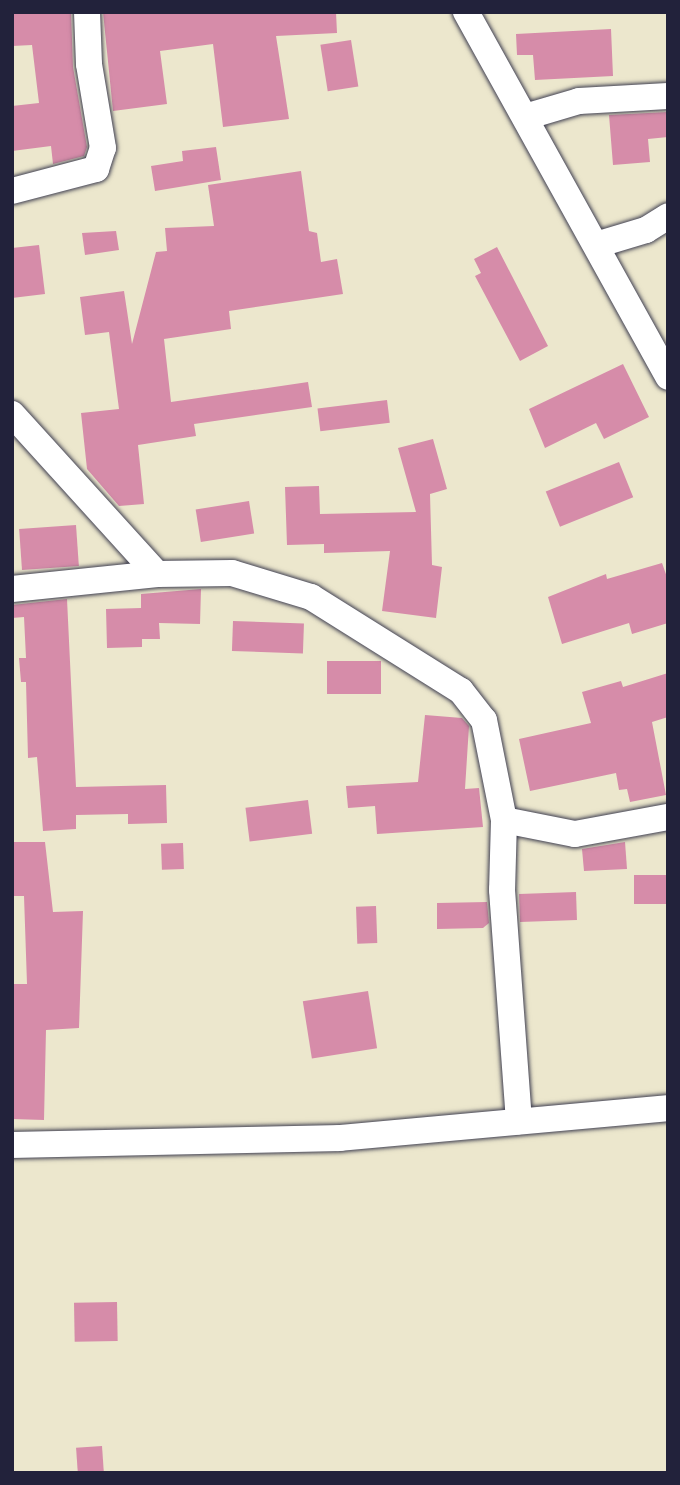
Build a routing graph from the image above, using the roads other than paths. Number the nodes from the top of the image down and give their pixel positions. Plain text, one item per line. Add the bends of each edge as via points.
1 (87, 12) edge
2 (467, 12) edge
3 (668, 96) edge
4 (524, 117) junction
5 (12, 191) edge
6 (668, 216) edge
7 (596, 245) junction
8 (668, 377) edge
9 (12, 414) edge
10 (157, 575) junction
11 (12, 589) edge
12 (668, 817) edge
13 (504, 820) junction
14 (668, 1108) edge
15 (519, 1121) junction
16 (12, 1145) edge

1 - 5 street via 89,64 103,148 96,169
2 - 4 street
3 - 4 street via 579,102
4 - 7 street
6 - 7 street via 646,230
7 - 8 street
9 - 10 street
10 - 11 street
10 - 13 street via 232,573 311,597 461,691 484,720
12 - 13 street via 575,834
13 - 15 street via 502,890
14 - 15 street
15 - 16 street via 340,1138

